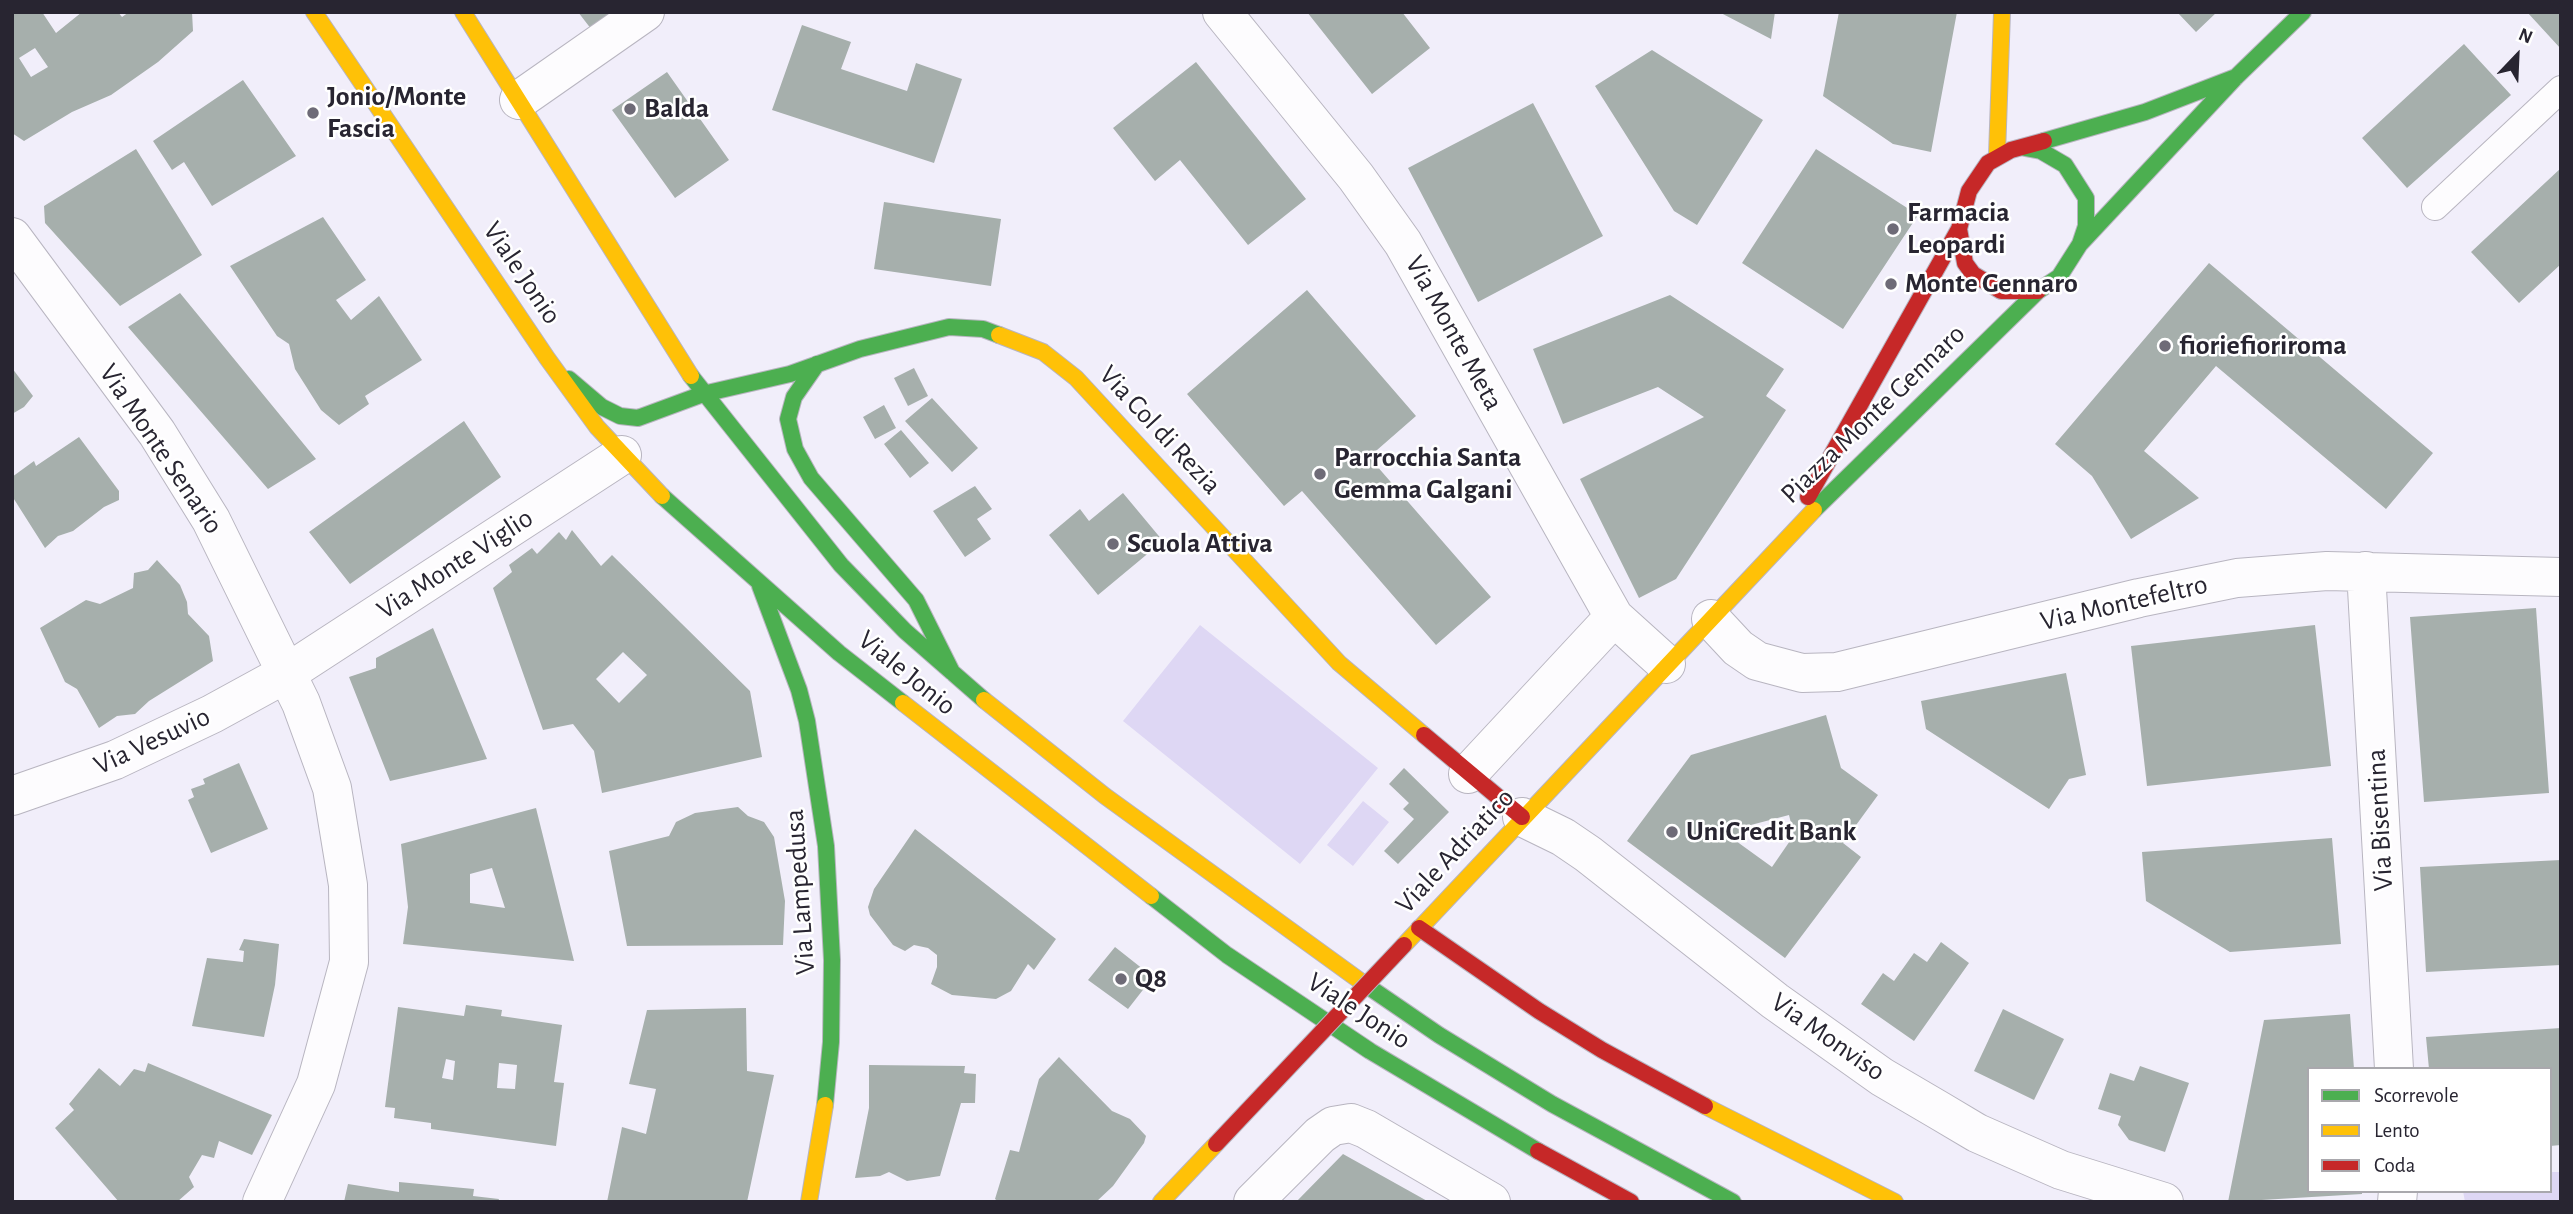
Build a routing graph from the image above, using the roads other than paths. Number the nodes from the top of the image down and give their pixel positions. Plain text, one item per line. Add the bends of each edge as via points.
1 (314, 12) edge
2 (463, 12) edge
3 (645, 12) edge
4 (1222, 12) edge
5 (2002, 12) edge
6 (2303, 12) edge
7 (2236, 77) junction
8 (2561, 89) edge
9 (519, 100) junction
10 (2025, 148) junction
11 (1997, 155) junction
12 (2435, 207) dead end
13 (1959, 229) junction
14 (12, 237) edge
15 (2080, 244) junction
16 (2038, 291) junction
17 (547, 358) junction
18 (817, 365) junction
19 (703, 394) junction
20 (622, 455) junction
21 (1787, 536) junction
22 (2366, 571) junction
23 (2561, 577) edge
24 (760, 586) junction
25 (1614, 617) junction
26 (1711, 619) junction
27 (1666, 664) junction
28 (287, 673) junction
29 (953, 674) junction
30 (1468, 774) junction
31 (12, 796) edge
32 (1522, 817) junction
33 (1419, 928) junction
34 (2394, 1067) edge
35 (262, 1202) edge
36 (809, 1202) edge
37 (1161, 1202) edge
38 (1253, 1202) edge
39 (1491, 1202) edge
40 (1631, 1202) edge
41 (1734, 1202) edge
42 (1895, 1202) edge
43 (2164, 1202) edge

1 - 17 street, Viale Jonio
2 - 9 street, Viale Jonio
3 - 9 street
4 - 25 street, Via Monte Meta via 1356,177 1403,243
5 - 11 street
6 - 7 street, Piazza Monte Gennaro
7 - 10 street
7 - 15 street, Piazza Monte Gennaro
8 - 12 lane
9 - 19 street, Viale Jonio
10 - 11 street
10 - 15 street, Piazza Monte Gennaro via 2065,164 2082,187 2087,210
11 - 13 street, Piazza Monte Gennaro via 1969,191
13 - 16 street, Piazza Monte Gennaro via 1965,263 1973,274 2001,291
13 - 21 street, Piazza Monte Gennaro
14 - 28 street, Via Monte Senario via 186,476
15 - 16 street, Piazza Monte Gennaro via 2059,277
16 - 21 street, Piazza Monte Gennaro
17 - 19 street, Via Col di Rezia via 594,402 629,419
17 - 20 street, Viale Jonio
18 - 19 street, Via Col di Rezia
18 - 29 street via 794,397 788,419 794,449 811,478 916,600
18 - 30 street, Via Col di Rezia via 949,327 1005,335 1043,352 1084,386 1339,663
19 - 29 street, Viale Jonio via 841,565
20 - 24 street, Viale Jonio
20 - 28 street, Via Monte Viglio
21 - 26 street, Viale Adriatico
22 - 23 street, Via Montefeltro
22 - 26 street, Via Montefeltro via 2237,578 1837,672 1802,673 1758,661 1738,648
22 - 34 street, Via Bisentina
24 - 36 street, Via Lampedusa via 802,701 827,846 831,1042
24 - 40 street, Viale Jonio via 928,725 1227,955 1370,1051
25 - 27 street, Via Monte Meta
25 - 30 street
26 - 27 street, Viale Adriatico
27 - 32 street, Viale Adriatico
28 - 31 street, Via Vesuvio via 115,760
28 - 35 street, Via Monte Senario via 332,788 348,885 349,962 316,1084
29 - 41 street, Viale Jonio via 1197,865 1396,1006 1552,1104
30 - 32 street, Via Col di Rezia
32 - 33 street, Viale Adriatico
32 - 43 street, Via Monviso via 1571,842 1814,1030 1940,1111 2061,1170
33 - 37 street, Viale Adriatico, bridge
33 - 42 street via 1602,1050 1808,1161
38 - 39 street via 1320,1135 1334,1125 1351,1124

